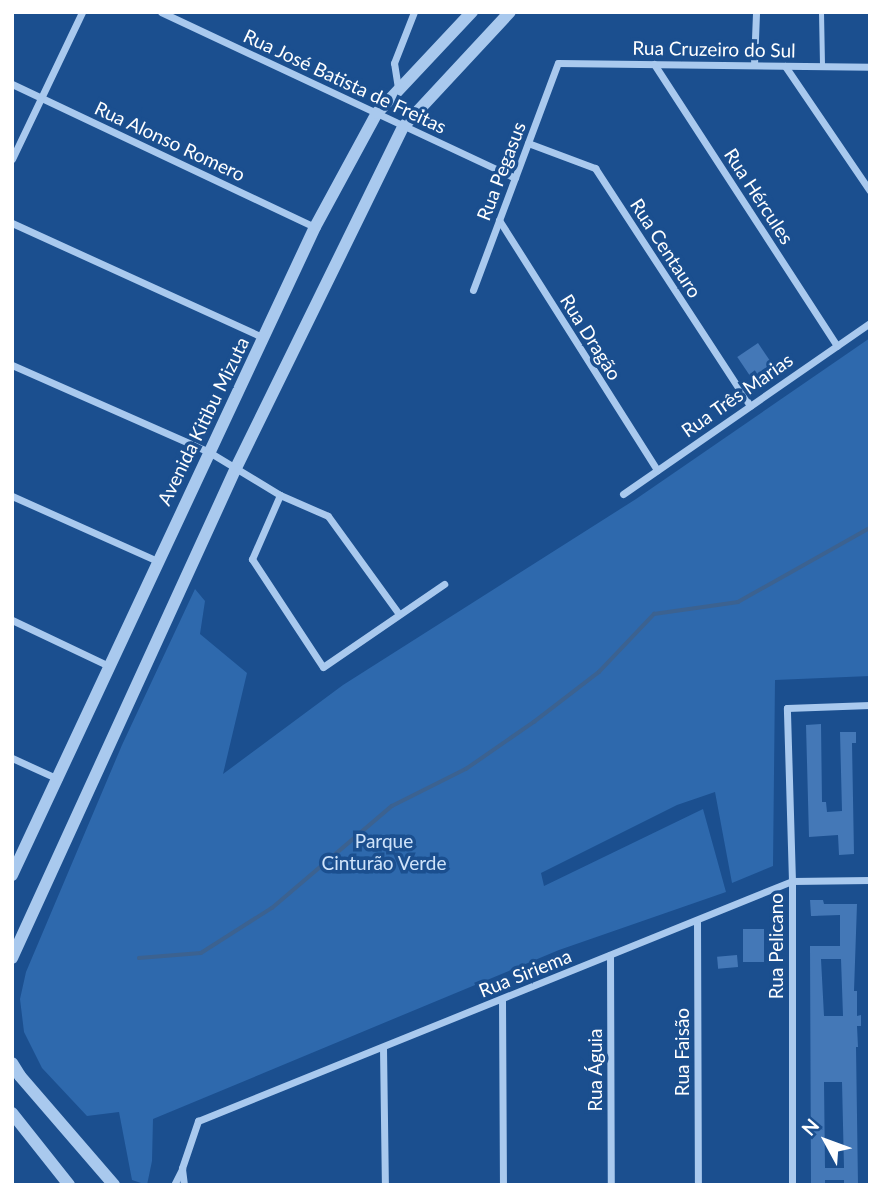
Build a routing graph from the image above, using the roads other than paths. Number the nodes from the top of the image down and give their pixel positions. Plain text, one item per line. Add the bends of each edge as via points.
1 (82, 12) edge
2 (161, 12) edge
3 (414, 12) edge
4 (472, 12) edge
5 (510, 12) edge
6 (756, 12) edge
7 (821, 12) edge
8 (558, 63) joint
9 (654, 64) junction
10 (754, 65) junction
11 (785, 66) junction
12 (822, 66) junction
13 (870, 67) edge
14 (12, 84) edge
15 (398, 88) junction
16 (41, 97) junction
17 (377, 113) junction
18 (403, 127) junction
19 (528, 143) junction
20 (12, 159) edge
21 (515, 178) junction
22 (870, 191) edge
23 (499, 220) junction
24 (12, 223) edge
25 (315, 227) junction
26 (473, 290) dead end
27 (870, 323) edge
28 (264, 338) junction
29 (836, 346) junction
30 (12, 365) edge
31 (750, 405) junction
32 (209, 452) junction
33 (235, 470) junction
34 (657, 470) junction
35 (622, 494) dead end
36 (280, 495) junction
37 (12, 496) edge
38 (157, 561) junction
39 (444, 584) dead end
40 (400, 614) junction
41 (12, 620) edge
42 (109, 666) junction
43 (870, 705) edge
44 (12, 758) edge
45 (58, 780) junction
46 (12, 875) edge
47 (870, 880) edge
48 (792, 881) junction
49 (697, 920) junction
50 (610, 956) junction
51 (12, 958) edge
52 (502, 999) junction
53 (383, 1048) junction
54 (12, 1063) edge
55 (12, 1113) edge
56 (182, 1168) junction
57 (69, 1185) edge
58 (114, 1185) edge
59 (174, 1185) edge
60 (184, 1185) edge
61 (384, 1185) edge
62 (503, 1185) edge
63 (611, 1185) edge
64 (698, 1185) edge
65 (792, 1185) edge

1 - 16 street
2 - 17 street, Rua José Batista de Freitas
3 - 15 street via 394,63
4 - 15 street, Avenida Kitibu Mizuta
5 - 18 street
6 - 10 street
7 - 12 lane
8 - 9 street, Rua Cruzeiro do Sul
8 - 19 street, Rua Pegasus
9 - 10 street, Rua Cruzeiro do Sul
9 - 29 street, Rua Hércules
10 - 11 street, Rua Cruzeiro do Sul
11 - 12 street, Rua Cruzeiro do Sul
11 - 22 street
12 - 13 street, Rua Cruzeiro do Sul
14 - 16 street, Rua Alonso Romero
15 - 17 street, Avenida Kitibu Mizuta
16 - 20 street
16 - 25 street, Rua Alonso Romero
17 - 18 street, Rua José Batista de Freitas
17 - 25 street, Avenida Kitibu Mizuta
18 - 21 street, Rua José Batista de Freitas
18 - 33 street
19 - 21 street, Rua Pegasus
19 - 31 street, Rua Centauro via 595,168
21 - 23 street, Rua Pegasus
23 - 26 street, Rua Pegasus
23 - 34 street, Rua Dragão
24 - 28 street
25 - 28 street, Avenida Kitibu Mizuta
27 - 29 street, Rua Três Marias
28 - 32 street, Avenida Kitibu Mizuta
29 - 31 street, Rua Três Marias
30 - 32 street
31 - 34 street, Rua Três Marias
32 - 33 street
32 - 38 street, Avenida Kitibu Mizuta
33 - 36 street
33 - 51 street
34 - 35 street, Rua Três Marias
36 - 40 street via 328,516
36 - 40 street via 252,559 323,667
37 - 38 street
38 - 42 street, Avenida Kitibu Mizuta
39 - 40 street
41 - 42 street
42 - 45 street, Avenida Kitibu Mizuta
43 - 48 street, Rua Pelicano via 788,708
44 - 45 street
45 - 46 street, Avenida Kitibu Mizuta
47 - 48 street, Rua Siriema
48 - 49 street, Rua Siriema
48 - 65 street, Rua Pelicano
49 - 50 street, Rua Siriema
49 - 64 street, Rua Faisão
50 - 52 street, Rua Siriema
50 - 63 street, Rua Águia
52 - 53 street, Rua Siriema
52 - 62 street
53 - 56 street, Rua Siriema via 198,1121
53 - 61 street
54 - 58 street
55 - 57 street
56 - 59 street
56 - 60 street

